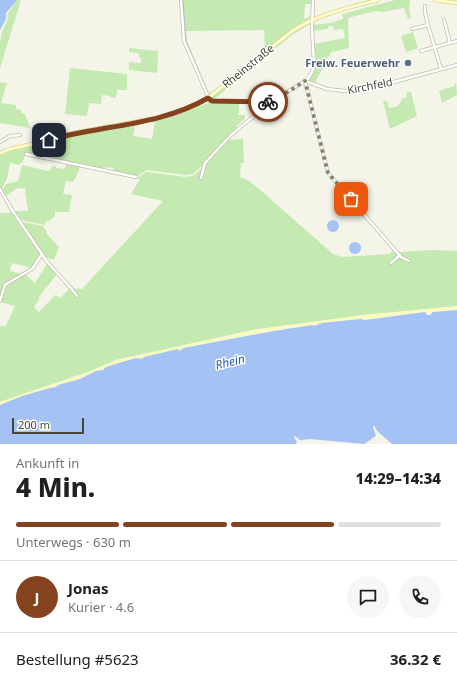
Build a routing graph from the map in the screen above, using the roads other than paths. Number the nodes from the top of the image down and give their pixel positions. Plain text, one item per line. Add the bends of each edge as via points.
1 (181, 0) edge
2 (314, 0) edge
3 (378, 0) edge
4 (435, 0) edge
5 (457, 3) edge
6 (425, 6) dead end
7 (312, 19) junction
8 (444, 20) dead end
9 (428, 25) junction
10 (412, 29) dead end
11 (457, 41) edge
12 (450, 43) junction
13 (435, 47) junction
14 (421, 51) dead end
15 (457, 64) edge
16 (441, 69) junction
17 (305, 81) junction
18 (208, 98) junction
19 (272, 102) junction
20 (20, 135) dead end
21 (0, 142) edge
22 (38, 143) junction
23 (0, 152) edge
24 (26, 154) dead end
25 (42, 157) junction
26 (136, 177) dead end
27 (201, 178) dead end
28 (0, 189) edge
29 (42, 254) junction
30 (400, 255) junction
31 (409, 261) dead end
32 (390, 263) dead end
33 (77, 296) dead end
34 (0, 301) edge

1 - 18 street via 184,41
2 - 7 street
3 - 7 main road, Rheinstraße
4 - 5 main road
6 - 9 street
7 - 17 street via 314,66
7 - 18 main road, Rheinstraße via 291,32
8 - 12 street
9 - 10 street
9 - 13 street
11 - 12 street
12 - 13 street
13 - 14 street
13 - 16 street
15 - 16 street, Kirchfeld
16 - 17 street, Kirchfeld via 345,92
17 - 19 street
17 - 30 street via 328,173
18 - 19 street via 212,101
18 - 22 main road, Rheinstraße via 157,118 73,133
19 - 27 street via 235,131 215,152 205,163
20 - 21 street via 10,136
22 - 23 main road, Rheinstraße
22 - 25 street
24 - 25 street
25 - 26 street
28 - 29 street
29 - 33 street
29 - 34 street via 32,269 5,285
30 - 31 street
30 - 32 street

